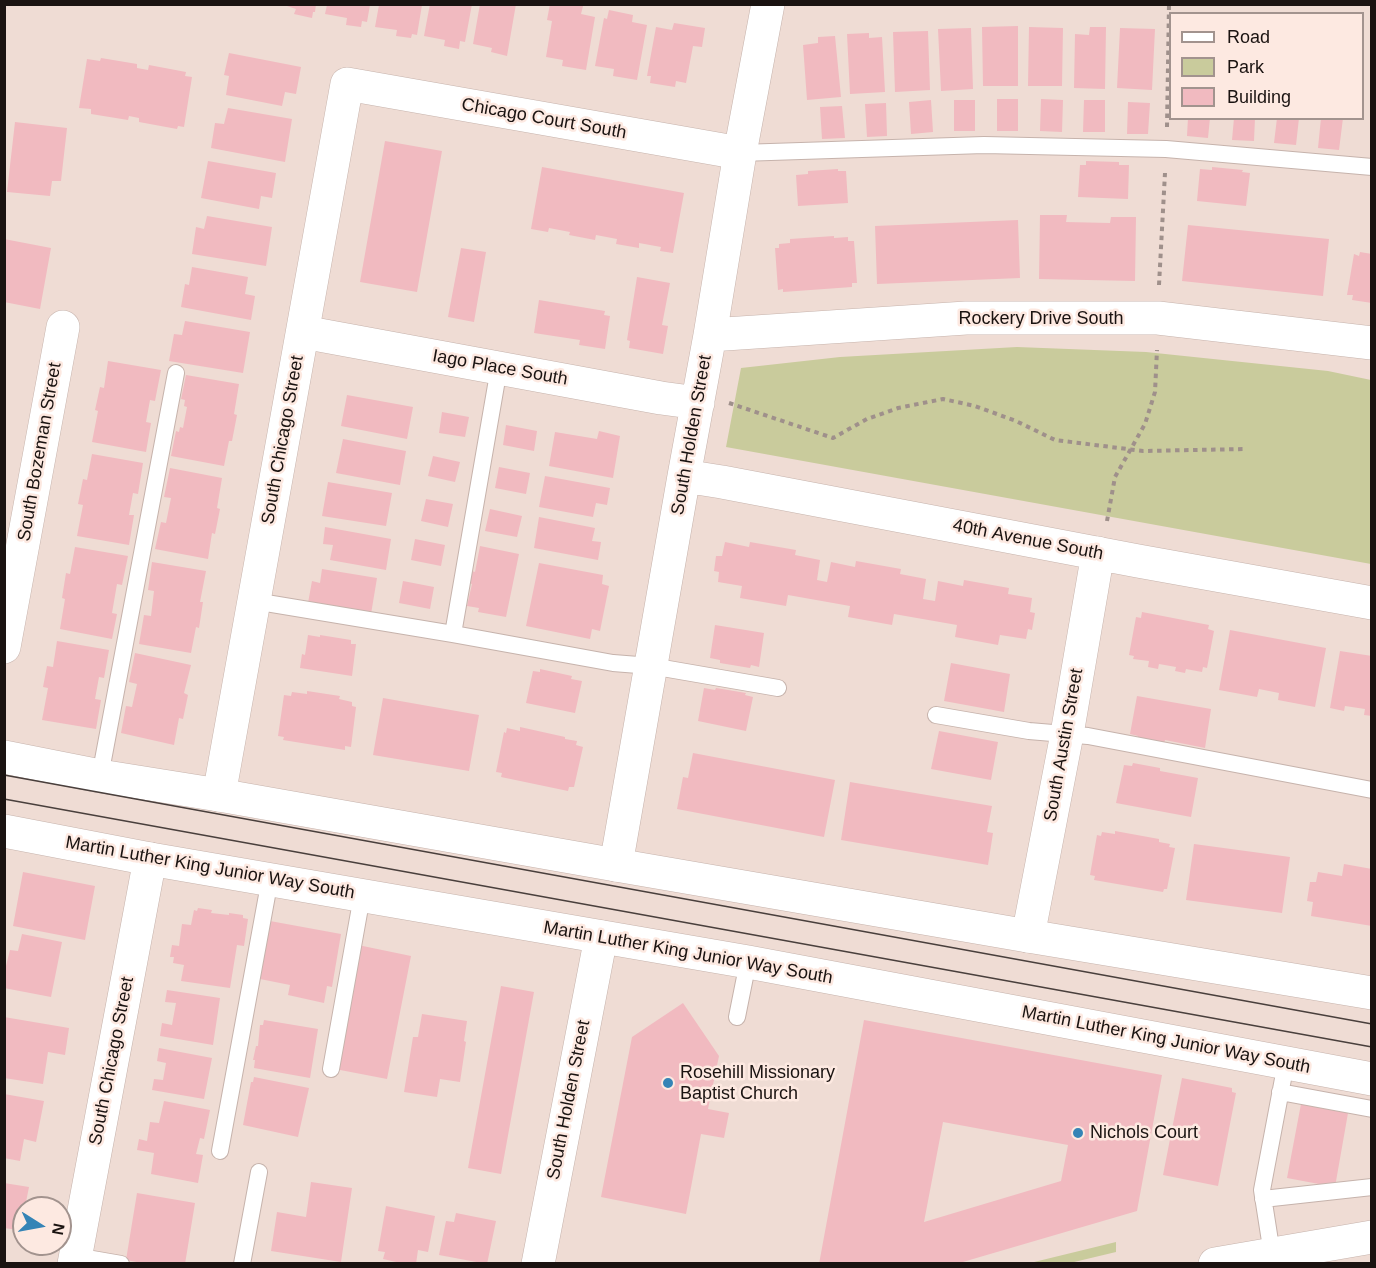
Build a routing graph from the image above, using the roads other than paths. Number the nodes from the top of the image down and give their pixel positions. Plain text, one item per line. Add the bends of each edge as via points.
1 (768, 4) edge
2 (347, 84) joint
3 (740, 153) junction
4 (1371, 167) edge
5 (63, 327) dead end
6 (303, 332) junction
7 (710, 335) junction
8 (1371, 343) edge
9 (499, 368) junction
10 (176, 373) dead end
11 (713, 403) junction
12 (684, 476) junction
13 (1098, 553) junction
14 (254, 601) junction
15 (1371, 603) edge
16 (453, 634) junction
17 (4, 647) edge
18 (651, 666) junction
19 (778, 688) dead end
20 (936, 715) dead end
21 (1067, 734) junction
22 (4, 757) edge
23 (100, 776) junction
24 (1371, 790) edge
25 (219, 795) junction
26 (4, 831) edge
27 (150, 859) junction
28 (616, 865) junction
29 (270, 879) junction
30 (362, 896) junction
31 (1028, 936) junction
32 (600, 937) junction
33 (748, 962) junction
34 (1371, 993) edge
35 (737, 1017) dead end
36 (331, 1069) dead end
37 (1283, 1077) junction
38 (1371, 1079) edge
39 (1371, 1109) edge
40 (220, 1151) dead end
41 (259, 1172) dead end
42 (1371, 1187) edge
43 (1263, 1199) junction
44 (1371, 1237) edge
45 (1272, 1254) junction
46 (75, 1260) edge
47 (121, 1263) edge
48 (243, 1263) edge
49 (538, 1263) edge
50 (1215, 1263) edge

1 - 3 street, South Holden Street
2 - 3 street, Chicago Court South
2 - 6 street, South Chicago Street
3 - 4 lane via 984,145 1155,148
3 - 7 street, South Holden Street
5 - 17 street, South Bozeman Street
6 - 9 street, Iago Place South
6 - 14 street, South Chicago Street
7 - 8 street, Rockery Drive South via 966,318 1158,318
7 - 11 street, South Holden Street
9 - 11 street, Iago Place South via 661,398
9 - 16 lane
10 - 23 lane
11 - 12 street, South Holden Street
12 - 13 street, 40th Avenue South
12 - 18 street, South Holden Street
13 - 15 street, 40th Avenue South
13 - 21 street, South Austin Street
14 - 16 lane
14 - 25 street, South Chicago Street
16 - 18 lane via 613,663
18 - 19 lane
18 - 28 street, South Holden Street
20 - 21 lane
21 - 24 lane
21 - 31 street, South Austin Street
22 - 23 street
23 - 25 street
25 - 28 street
26 - 27 street, Martin Luther King Junior Way South
27 - 29 street, Martin Luther King Junior Way South
27 - 46 street, South Chicago Street
28 - 31 street
29 - 30 street, Martin Luther King Junior Way South
29 - 40 lane
30 - 32 street, Martin Luther King Junior Way South
30 - 36 lane
31 - 34 street
32 - 33 street, Martin Luther King Junior Way South
32 - 49 street, South Holden Street
33 - 35 lane
33 - 37 street, Martin Luther King Junior Way South
37 - 38 street, Martin Luther King Junior Way South
37 - 39 lane
37 - 43 lane
41 - 48 lane
42 - 43 lane
43 - 45 lane
44 - 45 street
45 - 50 street
46 - 47 lane

